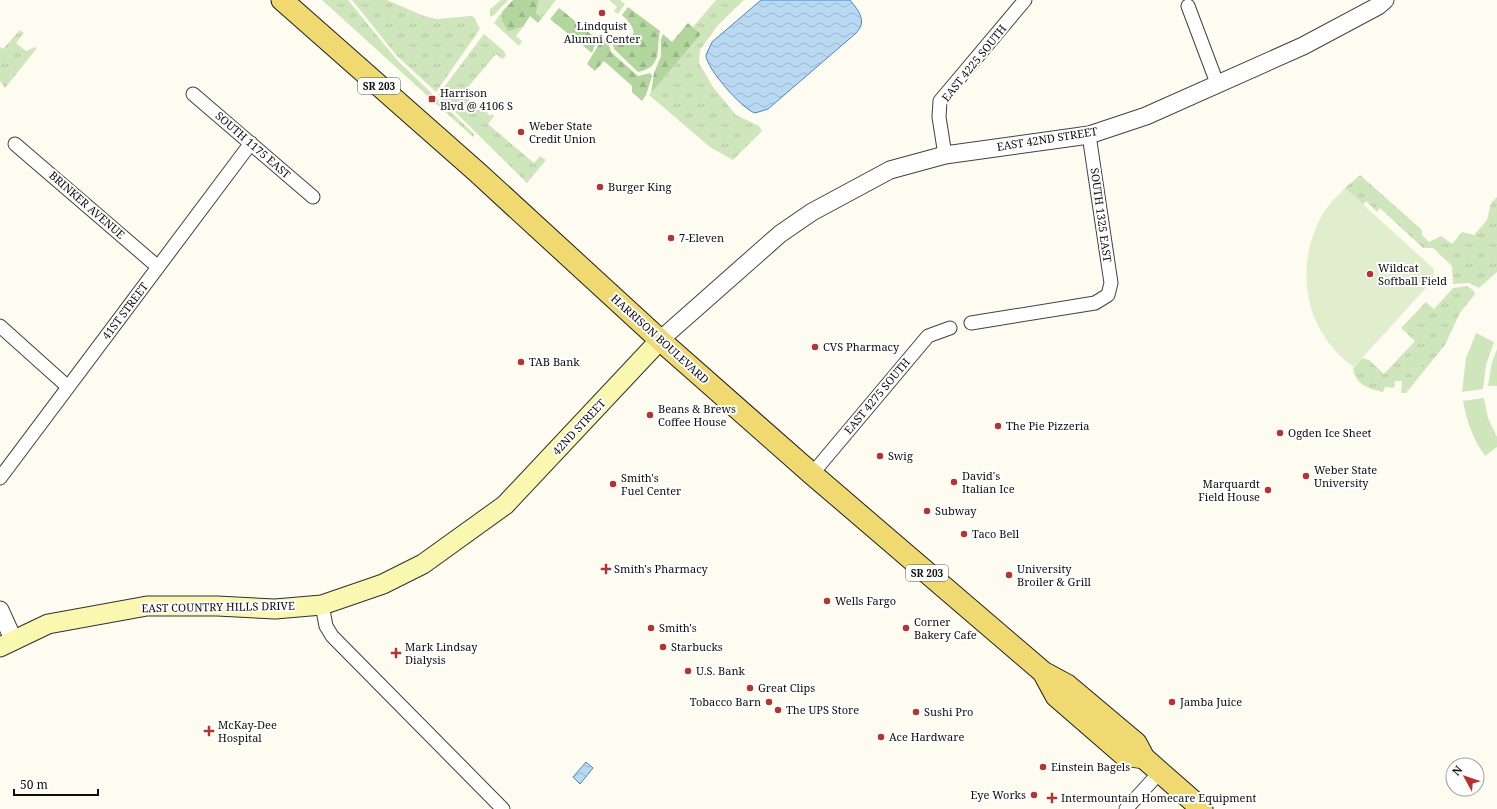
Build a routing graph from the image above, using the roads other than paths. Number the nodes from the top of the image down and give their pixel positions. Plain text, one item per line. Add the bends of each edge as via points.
1 (282, 0) edge
2 (1025, 0) edge
3 (1385, 0) edge
4 (1188, 6) dead end
5 (1217, 83) junction
6 (194, 94) dead end
7 (1090, 135) junction
8 (251, 143) junction
9 (15, 144) dead end
10 (945, 155) junction
11 (313, 197) dead end
12 (812, 212) joint
13 (158, 267) junction
14 (971, 323) dead end
15 (0, 326) edge
16 (950, 328) dead end
17 (660, 340) junction
18 (68, 387) junction
19 (812, 474) junction
20 (0, 478) edge
21 (322, 605) junction
22 (0, 610) edge
23 (7, 644) edge
24 (1160, 772) junction
25 (503, 809) edge
26 (1126, 809) edge
27 (1202, 809) edge

1 - 17 main road, HARRISON BOULEVARD / SR 203 via 477,172
2 - 10 street, EAST 4225 SOUTH via 940,101 938,117
3 - 5 street, EAST 42ND STREET via 1303,46
4 - 5 street
5 - 7 street, EAST 42ND STREET via 1146,116
6 - 8 street, SOUTH 1175 EAST
7 - 10 street, EAST 42ND STREET
7 - 14 street, SOUTH 1325 EAST via 1111,283 1108,295 1095,303
8 - 11 street, SOUTH 1175 EAST
8 - 13 street, 41ST STREET
9 - 13 street, BRINKER AVENUE
10 - 12 street, EAST 42ND STREET via 890,170
12 - 17 street, 42ND STREET via 760,250
13 - 18 street, 41ST STREET
15 - 18 street
16 - 19 street, EAST 4275 SOUTH via 928,336
17 - 19 main road, HARRISON BOULEVARD / SR 203
17 - 21 main road, 42ND STREET via 505,505 423,564 383,584
18 - 20 street, 41ST STREET
19 - 24 main road, HARRISON BOULEVARD / SR 203 via 1042,672 1056,696 1124,755 1144,758
21 - 23 main road, EAST COUNTRY HILLS DRIVE via 275,609 147,606 48,624
21 - 25 street via 326,626 332,636
22 - 23 street
24 - 26 street
24 - 27 main road, HARRISON BOULEVARD / SR 203

